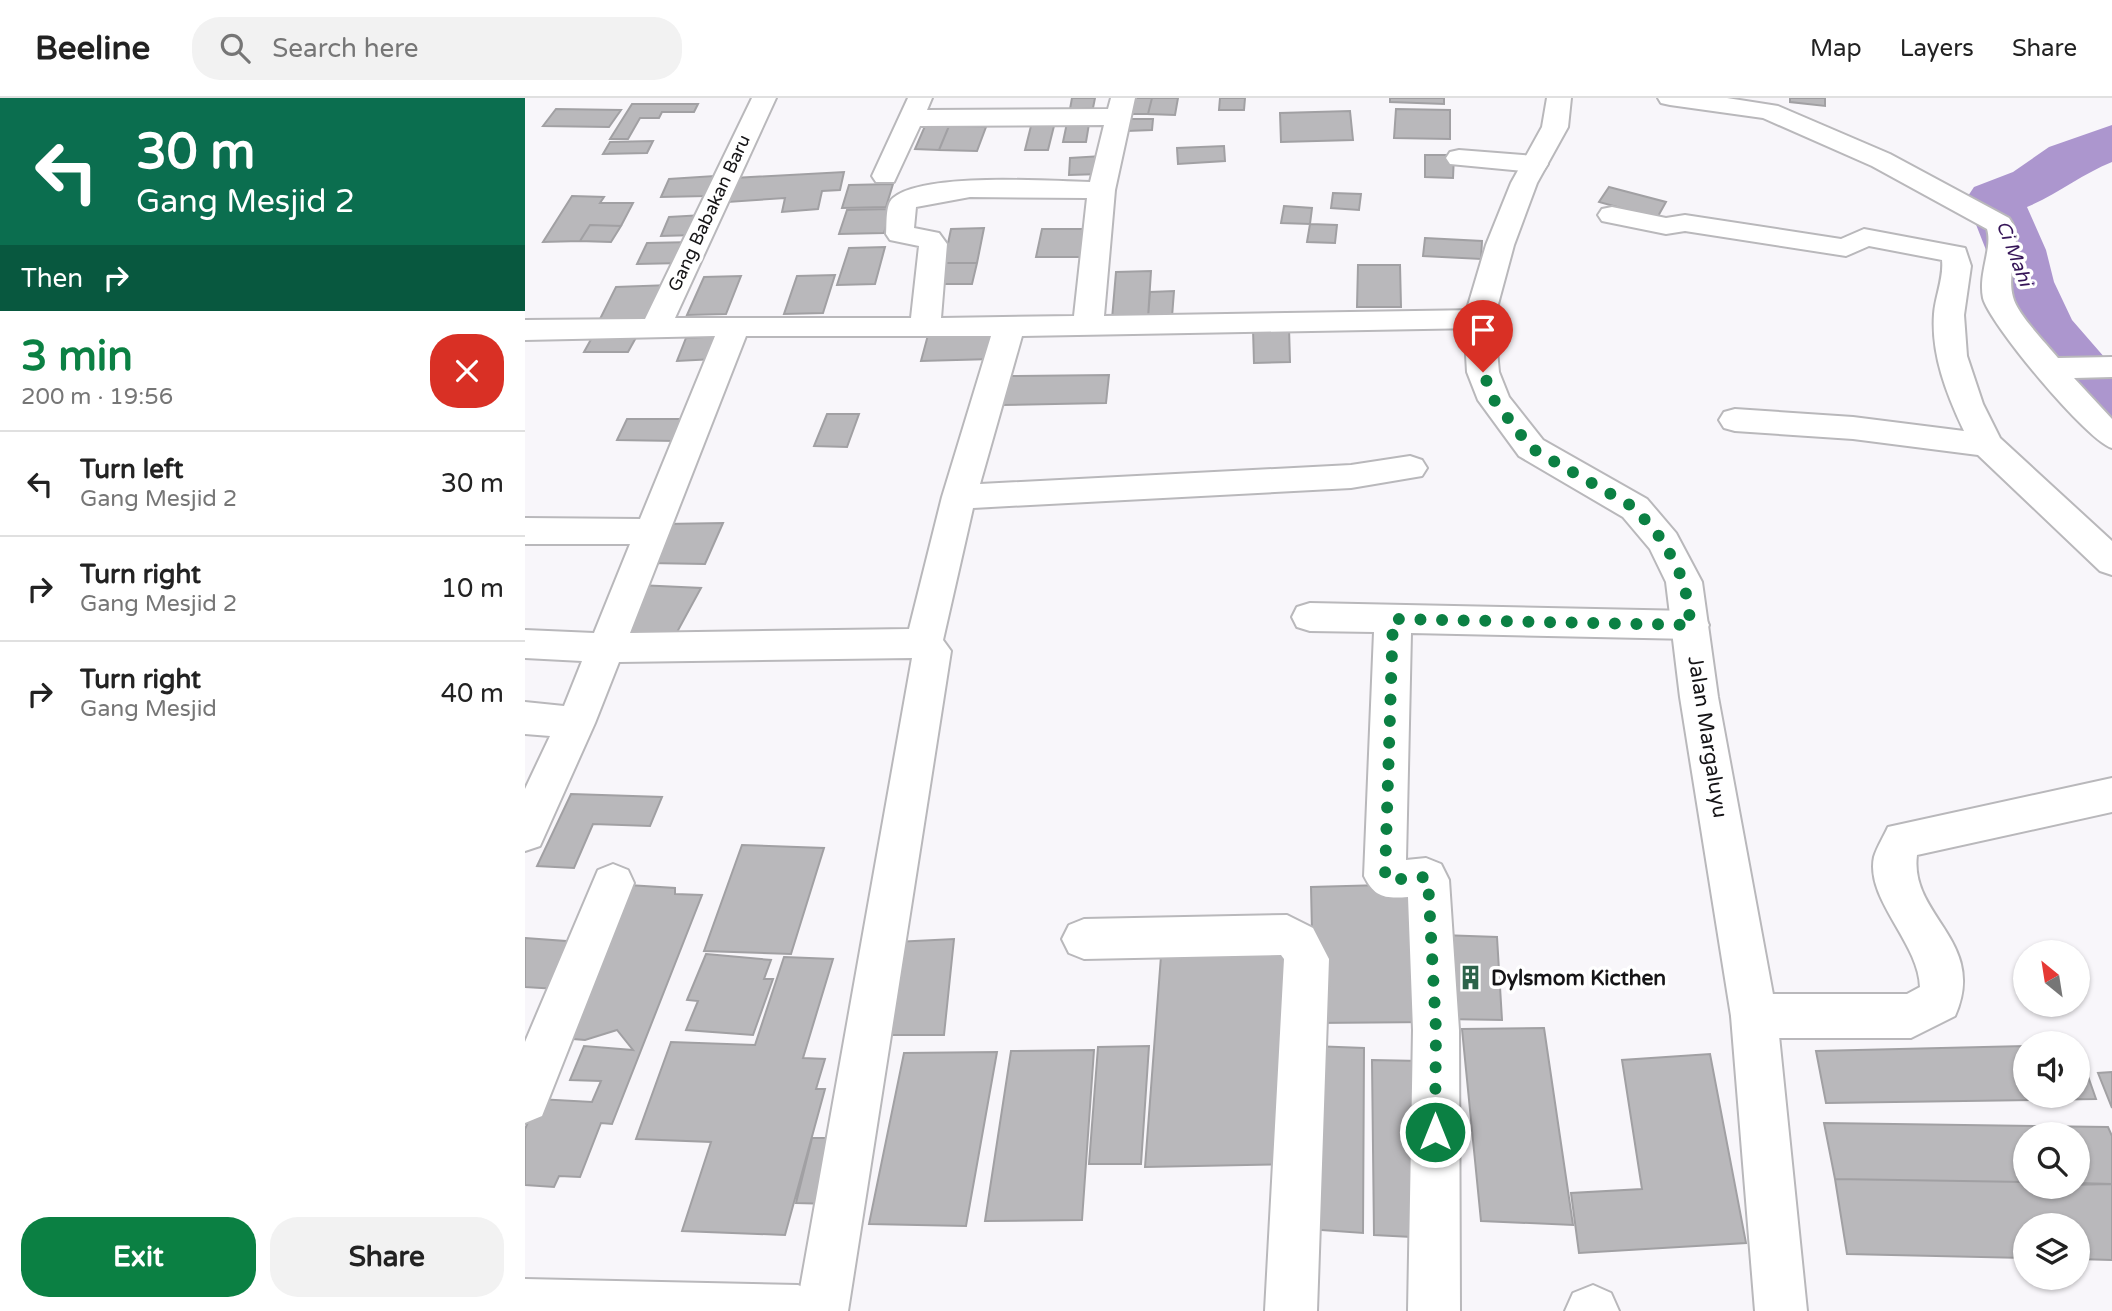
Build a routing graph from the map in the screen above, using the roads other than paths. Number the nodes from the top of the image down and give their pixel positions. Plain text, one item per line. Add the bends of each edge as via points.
1 (764, 98) edge
2 (1559, 98) edge
3 (1670, 98) edge
4 (1121, 107) edge
5 (916, 108) edge
6 (1459, 158) dead end
7 (1535, 164) junction
8 (885, 176) dead end
9 (1101, 190) junction
10 (1612, 215) dead end
11 (1955, 254) junction
12 (1995, 264) junction
13 (1479, 319) junction
14 (1088, 326) junction
15 (734, 327) junction
16 (1009, 327) junction
17 (656, 328) junction
18 (925, 328) junction
19 (525, 330) edge
20 (2110, 367) edge
21 (2056, 368) junction
22 (1735, 420) dead end
23 (2112, 437) edge
24 (1987, 445) junction
25 (1410, 468) dead end
26 (959, 497) junction
27 (525, 530) edge
28 (654, 532) junction
29 (2112, 562) edge
30 (1310, 617) dead end
31 (1393, 619) junction
32 (1691, 625) junction
33 (525, 644) edge
34 (923, 646) junction
35 (607, 648) junction
36 (525, 718) edge
37 (576, 723) junction
38 (2112, 795) edge
39 (525, 833) edge
40 (613, 883) dead end
41 (1084, 939) dead end
42 (1754, 1016) junction
43 (525, 1100) edge
44 (525, 1305) edge
45 (798, 1311) edge
46 (822, 1311) edge
47 (1290, 1311) edge
48 (1434, 1311) edge
49 (1781, 1311) edge

1 - 17 main road, Gang Babakan Baru
2 - 7 main road, Jalan Margaluyu via 1555,127
3 - 12 main road via 1769,111 1881,160 1999,224 2004,238
4 - 5 main road
4 - 9 main road
5 - 8 main road
6 - 7 main road
7 - 13 main road, Jalan Margaluyu via 1500,245
9 - 14 main road
9 - 18 main road via 962,191 922,195 903,203 900,234 929,239 933,244
10 - 11 main road via 1846,248 1867,238
11 - 12 main road
11 - 24 main road via 1949,315 1952,356
12 - 21 main road via 2000,304
13 - 14 main road
13 - 32 main road, Jalan Margaluyu via 1483,372 1494,400 1515,431 1531,448 1635,508 1664,542 1684,582
14 - 16 main road
15 - 17 main road
15 - 18 main road
15 - 28 main road
16 - 18 main road
16 - 26 main road
17 - 19 main road
20 - 21 main road
21 - 23 main road via 2078,405
22 - 24 main road via 1853,428
24 - 29 main road
25 - 26 main road via 1337,480 1256,480
26 - 34 main road
27 - 28 main road
28 - 35 main road
30 - 31 main road
31 - 32 main road
31 - 48 main road via 1385,876 1389,880 1428,880 1436,1030
32 - 42 main road, Jalan Margaluyu via 1699,697
33 - 35 main road
34 - 35 main road
34 - 46 main road via 929,647 933,659
35 - 37 main road
36 - 37 main road
37 - 39 main road
38 - 42 main road via 1903,840 1893,860 1899,884 1937,962 1944,984 1939,1001 1911,1016
40 - 43 main road
41 - 47 main road via 1287,935 1304,949
42 - 49 main road, Jalan Margaluyu
44 - 45 main road

